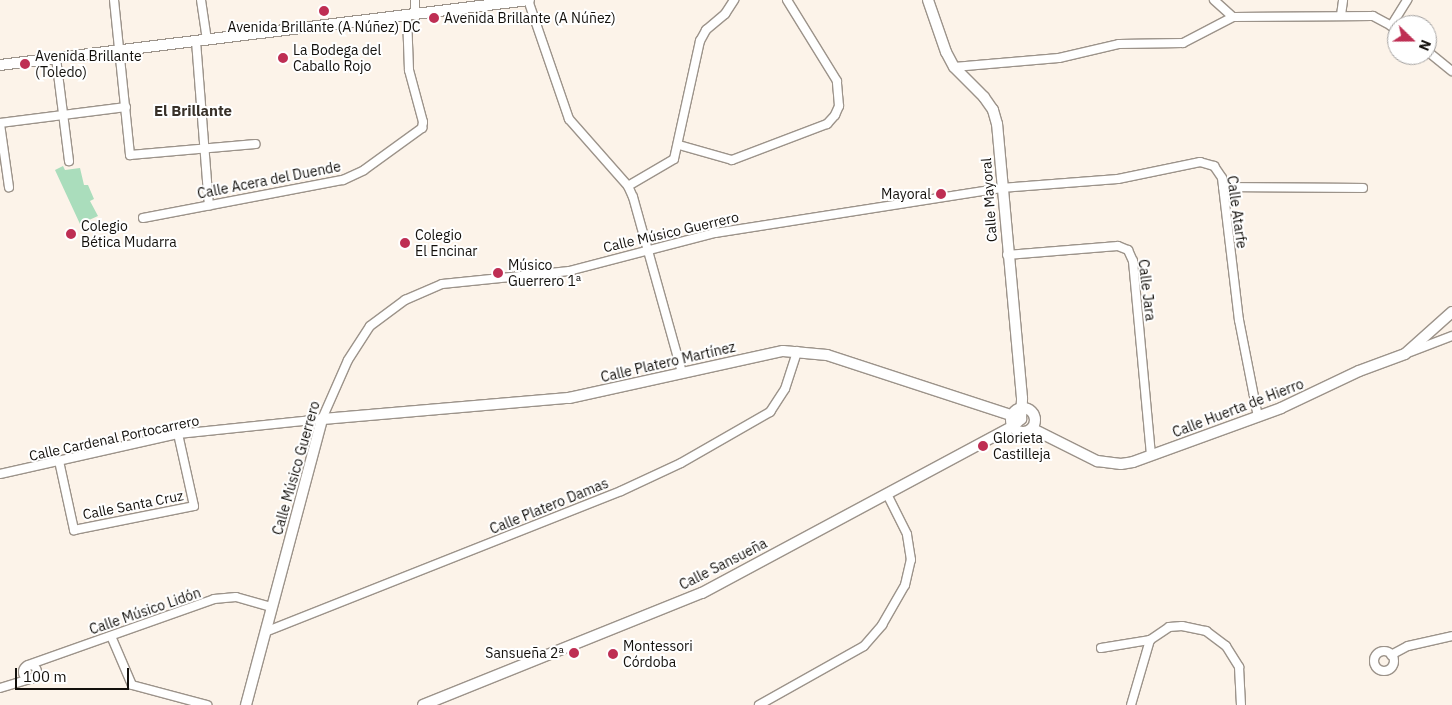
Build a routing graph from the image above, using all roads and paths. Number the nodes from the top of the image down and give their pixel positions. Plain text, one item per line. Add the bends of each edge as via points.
1 (114, 0) edge
2 (202, 0) edge
3 (415, 0) edge
4 (529, 0) edge
5 (734, 0) edge
6 (787, 0) edge
7 (928, 0) edge
8 (1214, 0) edge
9 (1343, 0) edge
10 (1407, 0) edge
11 (411, 15) junction
12 (1341, 15) junction
13 (1400, 15) edge
14 (1233, 17) junction
15 (1387, 23) edge
16 (207, 40) junction
17 (196, 41) junction
18 (120, 50) junction
19 (56, 58) junction
20 (1437, 59) edge
21 (0, 65) edge
22 (954, 68) junction
23 (1452, 71) edge
24 (126, 107) junction
25 (64, 114) junction
26 (0, 123) edge
27 (256, 144) dead end
28 (679, 145) junction
29 (205, 148) junction
30 (69, 161) dead end
31 (628, 186) junction
32 (9, 187) dead end
33 (1223, 187) junction
34 (1001, 188) junction
35 (1363, 188) dead end
36 (209, 205) junction
37 (142, 218) dead end
38 (648, 250) junction
39 (1007, 255) junction
40 (1452, 312) edge
41 (1431, 329) junction
42 (1452, 336) edge
43 (1436, 342) junction
44 (797, 351) junction
45 (1405, 354) junction
46 (682, 373) junction
47 (1023, 407) junction
48 (1258, 417) junction
49 (322, 419) junction
50 (1015, 420) junction
51 (1032, 430) junction
52 (178, 434) junction
53 (1151, 455) junction
54 (59, 461) junction
55 (0, 474) edge
56 (887, 494) junction
57 (272, 607) junction
58 (266, 632) junction
59 (111, 636) junction
60 (1452, 636) edge
61 (1150, 640) junction
62 (1101, 648) dead end
63 (1391, 655) dead end
64 (0, 688) edge
65 (207, 705) edge
66 (246, 705) edge
67 (423, 705) edge
68 (759, 705) edge
69 (1131, 705) edge
70 (1241, 705) edge

1 - 18 street
2 - 16 street
3 - 11 street
4 - 11 street
4 - 31 street via 569,119
5 - 28 street via 700,41
6 - 28 street via 837,82 840,106 835,115 827,124 732,160
7 - 22 street, Calle Mayoral
8 - 14 street
9 - 12 street
10 - 13 street
11 - 16 street
11 - 36 street, Calle Acera del Duende via 409,70 422,128 364,170 343,180
12 - 14 street
12 - 15 street via 1373,16
14 - 22 street via 1183,43 1119,44 1059,58
16 - 17 street
17 - 18 street
17 - 29 street
18 - 19 street
18 - 24 street
19 - 21 street
19 - 25 street
20 - 23 street
22 - 34 street, Calle Mayoral via 994,110
24 - 25 street
24 - 29 street via 130,155
25 - 26 street
25 - 30 street
26 - 32 street
27 - 29 street
28 - 31 street via 674,159
29 - 36 street
31 - 38 street
33 - 34 street, Calle Atarfe via 1218,170 1200,162 1103,181
33 - 35 street
33 - 48 street, Calle Atarfe via 1239,320
34 - 38 street, Calle Músico Guerrero via 715,233
34 - 39 street, Calle Mayoral
36 - 37 street, Calle Acera del Duende
38 - 46 street
38 - 49 street, Calle Músico Guerrero via 569,271 442,284 411,297 386,312 358,342
39 - 47 street, Calle Mayoral
39 - 53 street, Calle Jara via 1118,246 1128,250 1133,261
40 - 41 street
41 - 43 street
41 - 45 street
42 - 43 street, Calle Huerta de Hierro
43 - 45 street, Calle Huerta de Hierro
44 - 46 street, Calle Platero Martínez via 771,352
44 - 50 street, Calle Platero Martínez via 828,355
44 - 58 street, Calle Platero Damas via 785,390 770,412 682,463 621,491
45 - 48 street, Calle Huerta de Hierro
46 - 49 street, Calle Platero Martínez via 569,398
47 - 50 street, Calle Mayoral
47 - 51 street via 1034,415
48 - 53 street, Calle Huerta de Hierro
49 - 52 street, Calle Cardenal Portocarrero
49 - 57 street, Calle Músico Guerrero
50 - 51 street, Calle Huerta de Hierro via 1022,432
50 - 56 street, Calle Sansueña
51 - 53 street, Calle Huerta de Hierro via 1108,464 1121,464
52 - 54 street, Calle Cardenal Portocarrero
52 - 54 street, Calle Santa Cruz via 194,506 74,530
54 - 55 street, Calle Cardenal Portocarrero
56 - 67 street, Calle Sansueña via 702,592
56 - 68 street via 907,534 911,560 905,585 882,625 864,646
57 - 58 street, Calle Músico Guerrero
57 - 59 street, Calle Músico Lidón via 236,597 214,600
58 - 66 street, Calle Músico Guerrero
59 - 64 street, Calle Músico Lidón via 28,665 37,669 32,678
59 - 65 street via 132,685
60 - 63 street via 1408,646
61 - 62 street
61 - 69 street
61 - 70 street via 1169,627 1182,626 1216,637 1239,667

